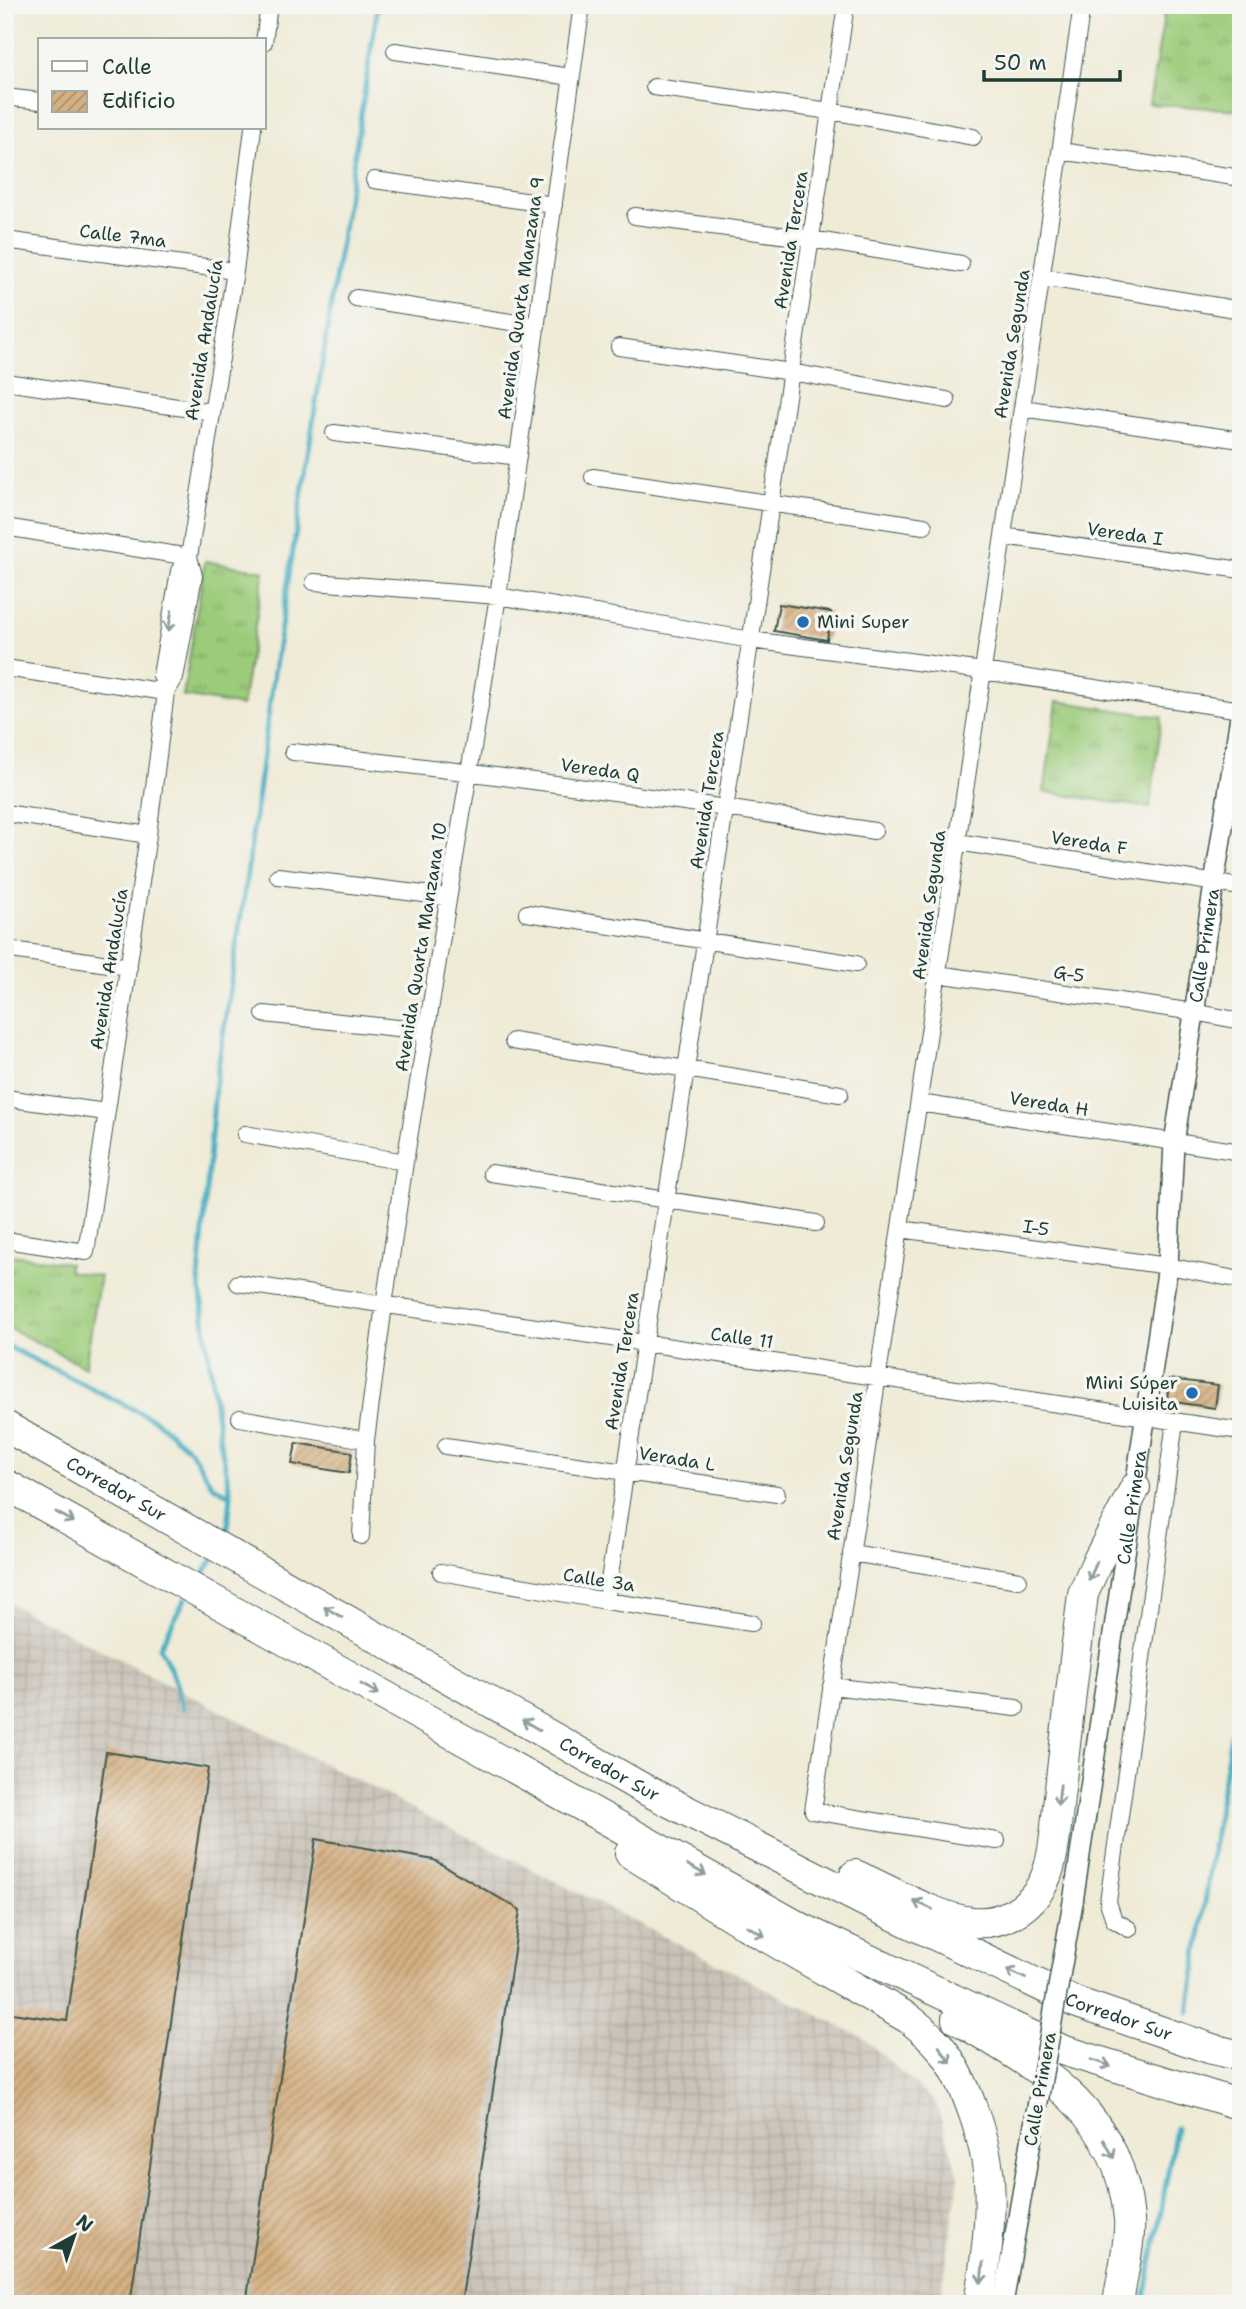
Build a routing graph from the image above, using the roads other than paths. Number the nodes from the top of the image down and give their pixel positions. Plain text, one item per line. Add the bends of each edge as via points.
1 (269, 5) edge
2 (582, 5) edge
3 (846, 5) edge
4 (1083, 5) edge
5 (265, 38) edge
6 (395, 51) dead end
7 (571, 77) junction
8 (654, 87) dead end
9 (5, 97) edge
10 (38, 101) edge
11 (830, 111) junction
12 (253, 130) edge
13 (973, 136) dead end
14 (1061, 151) junction
15 (1241, 178) edge
16 (374, 180) dead end
17 (554, 205) junction
18 (635, 216) dead end
19 (811, 239) junction
20 (5, 240) edge
21 (961, 264) dead end
22 (235, 271) junction
23 (1042, 277) junction
24 (356, 298) dead end
25 (1241, 310) edge
26 (537, 327) junction
27 (619, 347) dead end
28 (791, 372) junction
29 (5, 382) edge
30 (947, 400) dead end
31 (1022, 408) junction
32 (212, 412) junction
33 (334, 432) dead end
34 (1241, 440) edge
35 (518, 457) junction
36 (593, 477) dead end
37 (772, 503) junction
38 (924, 526) dead end
39 (5, 527) edge
40 (1003, 536) junction
41 (189, 557) junction
42 (1241, 570) edge
43 (314, 582) dead end
44 (498, 596) junction
45 (751, 640) junction
46 (5, 668) edge
47 (983, 671) junction
48 (166, 692) junction
49 (1241, 710) edge
50 (293, 752) dead end
51 (469, 771) junction
52 (726, 807) junction
53 (5, 813) edge
54 (874, 831) dead end
55 (148, 835) junction
56 (957, 842) junction
57 (278, 876) dead end
58 (1213, 883) junction
59 (1241, 887) edge
60 (448, 897) junction
61 (527, 913) dead end
62 (705, 941) junction
63 (5, 949) edge
64 (856, 964) dead end
65 (129, 967) junction
66 (938, 974) junction
67 (1194, 1012) junction
68 (264, 1014) dead end
69 (1241, 1021) edge
70 (426, 1031) junction
71 (513, 1041) dead end
72 (685, 1070) junction
73 (840, 1094) dead end
74 (5, 1098) edge
75 (919, 1102) junction
76 (106, 1112) junction
77 (245, 1134) dead end
78 (1174, 1143) junction
79 (1241, 1152) edge
80 (405, 1162) junction
81 (491, 1173) dead end
82 (666, 1199) junction
83 (816, 1223) dead end
84 (900, 1229) junction
85 (5, 1240) edge
86 (1168, 1266) junction
87 (1241, 1280) edge
88 (238, 1283) dead end
89 (384, 1305) junction
90 (645, 1343) junction
91 (877, 1378) junction
92 (1146, 1417) junction
93 (240, 1418) dead end
94 (1175, 1422) junction
95 (5, 1426) edge
96 (1241, 1431) edge
97 (366, 1440) junction
98 (446, 1446) dead end
99 (625, 1471) junction
100 (5, 1484) edge
101 (1135, 1488) junction
102 (776, 1494) dead end
103 (361, 1536) dead end
104 (851, 1553) junction
105 (441, 1572) dead end
106 (1019, 1580) dead end
107 (606, 1601) junction
108 (752, 1623) dead end
109 (831, 1686) junction
110 (1016, 1708) dead end
111 (452, 1735) junction
112 (642, 1788) junction
113 (997, 1841) dead end
114 (799, 1927) junction
115 (1129, 1929) dead end
116 (1241, 2056) edge
117 (1241, 2105) edge
118 (979, 2304) edge
119 (1003, 2304) edge
120 (1118, 2304) edge

1 - 5 street
2 - 7 street, Avenida Quarta Manzana 9
3 - 11 street, Avenida Tercera
4 - 14 street, Avenida Segunda
6 - 7 street
7 - 17 street, Avenida Quarta Manzana 9
8 - 11 street
9 - 10 street
11 - 13 street
11 - 19 street, Avenida Tercera
12 - 22 street, Avenida Andalucía
14 - 15 street
14 - 23 street, Avenida Segunda
16 - 17 street
17 - 26 street, Avenida Quarta Manzana 9
18 - 19 street
19 - 21 street
19 - 28 street, Avenida Tercera
20 - 22 street, Calle 7ma
22 - 32 street, Avenida Andalucía
23 - 25 street
23 - 31 street, Avenida Segunda
24 - 26 street
26 - 35 street, Avenida Quarta Manzana 9
27 - 28 street
28 - 30 street
28 - 37 street, Avenida Tercera
29 - 32 street
31 - 34 street
31 - 40 street, Avenida Segunda
32 - 41 street, Avenida Andalucía
33 - 35 street
35 - 44 street, Avenida Quarta Manzana 9
36 - 37 street
37 - 38 street
37 - 45 street, Avenida Tercera
39 - 41 street
40 - 42 street, Vereda I
40 - 47 street, Avenida Segunda
41 - 48 street, Avenida Andalucía via 179,571 170,623 161,676
43 - 44 street
44 - 45 street
44 - 51 street, Avenida Quarta Manzana 10
45 - 47 street
45 - 52 street, Avenida Tercera
46 - 48 street
47 - 49 street
47 - 56 street, Avenida Segunda
48 - 55 street, Avenida Andalucía
49 - 58 street, Calle Primera
50 - 51 street, Vereda Q
51 - 52 street, Vereda Q
51 - 60 street, Avenida Quarta Manzana 10
52 - 54 street, Vereda Q
52 - 62 street, Avenida Tercera
53 - 55 street
55 - 65 street, Avenida Andalucía
56 - 58 street, Vereda F
56 - 66 street, Avenida Segunda
57 - 60 street
58 - 59 street, Vereda F
58 - 67 street, Calle Primera
60 - 70 street, Avenida Quarta Manzana 10
61 - 62 street
62 - 64 street
62 - 72 street, Avenida Tercera
63 - 65 street
65 - 76 street, Avenida Andalucía
66 - 67 street, G-5
66 - 75 street, Avenida Segunda
67 - 69 street, G-5
67 - 78 street, Calle Primera
68 - 70 street
70 - 80 street, Avenida Quarta Manzana 10
71 - 72 street
72 - 73 street
72 - 82 street, Avenida Tercera
74 - 76 street
75 - 78 street, Vereda H
75 - 84 street, Avenida Segunda
76 - 85 street, Avenida Andalucía via 86,1252
77 - 80 street
78 - 79 street, Vereda H
78 - 86 street, Calle Primera
80 - 89 street, Avenida Quarta Manzana 10
81 - 82 street
82 - 83 street
82 - 90 street, Avenida Tercera
84 - 86 street, I-5
84 - 91 street, Avenida Segunda
86 - 87 street, I-5
86 - 92 street, Calle Primera
88 - 89 street, Calle 11
89 - 90 street, Calle 11
89 - 97 street, Avenida Quarta Manzana 10
90 - 91 street, Calle 11
90 - 99 street, Avenida Tercera
91 - 92 street, Calle 11
91 - 104 street, Avenida Segunda
92 - 94 street, Calle 11
92 - 101 street, Calle Primera
93 - 97 street
94 - 96 street, Calle 11
94 - 115 street, Calle Primera via 1108,1902 1114,1920
112 -> 95 highway, Corredor Sur
97 - 103 street, Avenida Quarta Manzana 10
98 - 99 street, Verada L
99 - 102 street, Verada L
99 - 107 street, Avenida Tercera
100 -> 111 highway
101 -> 112 highway via 1083,1594 1048,1871 1019,1910 989,1922 937,1912
101 - 119 street, Calle Primera, bridge via 1073,1902
104 - 106 street
104 - 109 street, Avenida Segunda
105 - 107 street, Calle 3a
107 - 108 street, Calle 3a
109 - 110 street
109 - 113 street, Avenida Segunda via 813,1811
111 -> 114 highway
111 -> 118 highway via 669,1879 908,2018 931,2036 960,2079 986,2157 988,2226
116 -> 112 highway, Corredor Sur via 1075,2002
114 -> 117 highway via 1062,2050
114 -> 120 highway via 1018,2055 1057,2082 1094,2121 1119,2168 1129,2221

